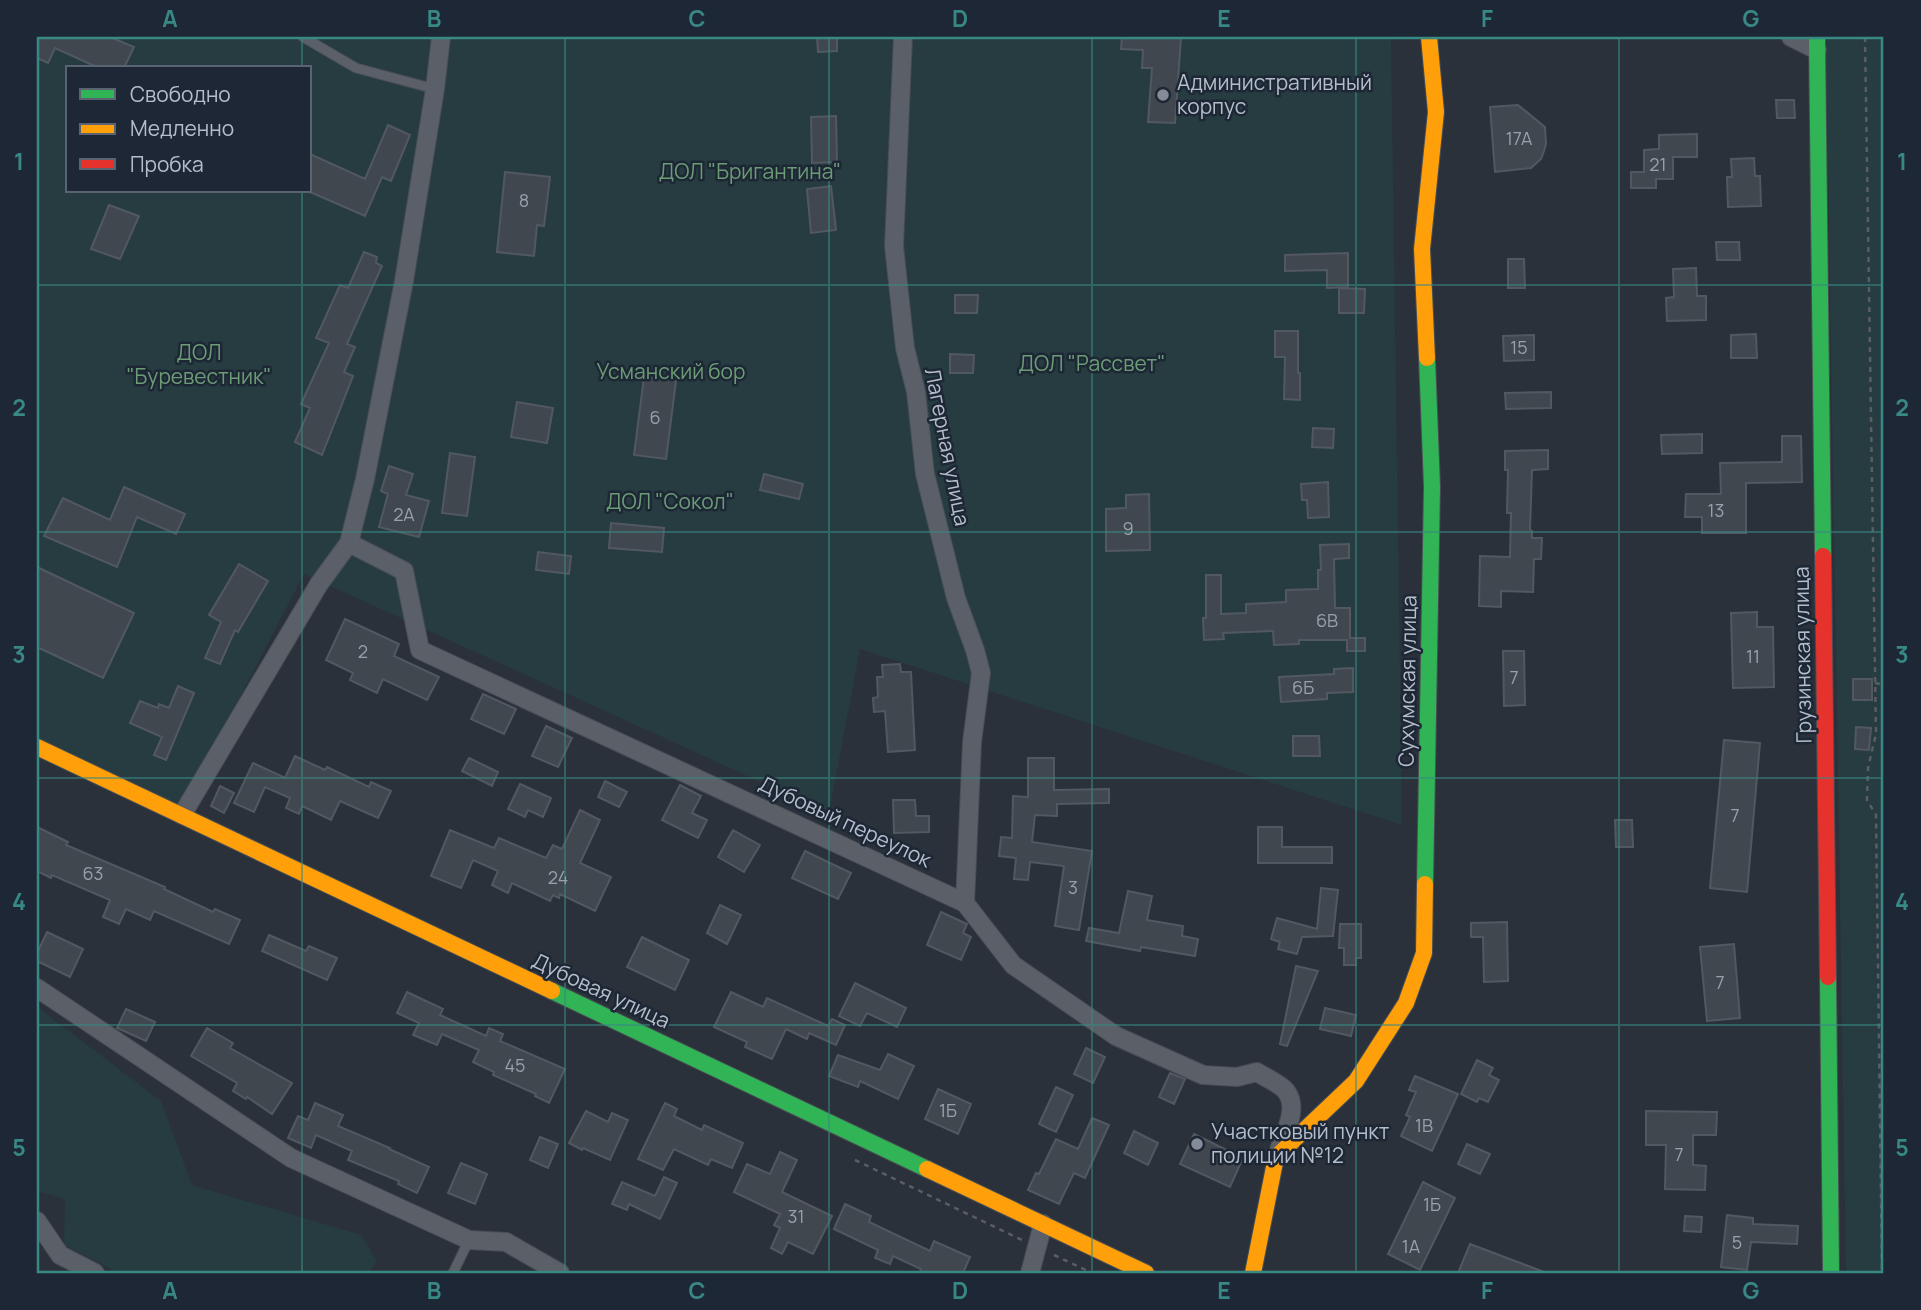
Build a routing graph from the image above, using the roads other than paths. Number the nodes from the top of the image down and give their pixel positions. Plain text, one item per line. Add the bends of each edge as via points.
1 (303, 37) edge
2 (441, 37) edge
3 (903, 37) edge
4 (1429, 37) edge
5 (1791, 37) edge
6 (1817, 43) edge
7 (435, 89) junction
8 (349, 543) junction
9 (37, 747) edge
10 (182, 815) junction
11 (965, 903) junction
12 (37, 988) edge
13 (1276, 1157) junction
14 (37, 1221) edge
15 (1043, 1224) junction
16 (470, 1240) junction
17 (95, 1273) edge
18 (453, 1273) edge
19 (560, 1273) edge
20 (1030, 1273) edge
21 (1146, 1273) edge
22 (1253, 1273) edge
23 (1831, 1273) edge

1 - 7 lane via 356,68
2 - 7 street
3 - 11 street, Лагерная улица via 894,246 905,348 916,392 925,474 956,598 981,673 972,742
4 - 13 street, Сухумская улица via 1436,112 1422,249 1432,487 1424,953 1406,1003 1356,1081
5 - 6 street
6 - 23 street, Грузинская улица
7 - 8 street via 404,281
8 - 10 street via 319,584
8 - 11 street, Дубовый переулок via 404,571 420,650
9 - 10 street, Дубовая улица
10 - 15 street, Дубовая улица
11 - 13 street, Дубовый переулок via 1013,965 1116,1036 1203,1075 1237,1077 1257,1072 1285,1089 1291,1114
12 - 16 street via 291,1158
13 - 22 street
14 - 17 street via 60,1255
15 - 20 street
15 - 21 street, Дубовая улица
16 - 18 lane
16 - 19 street via 506,1242

